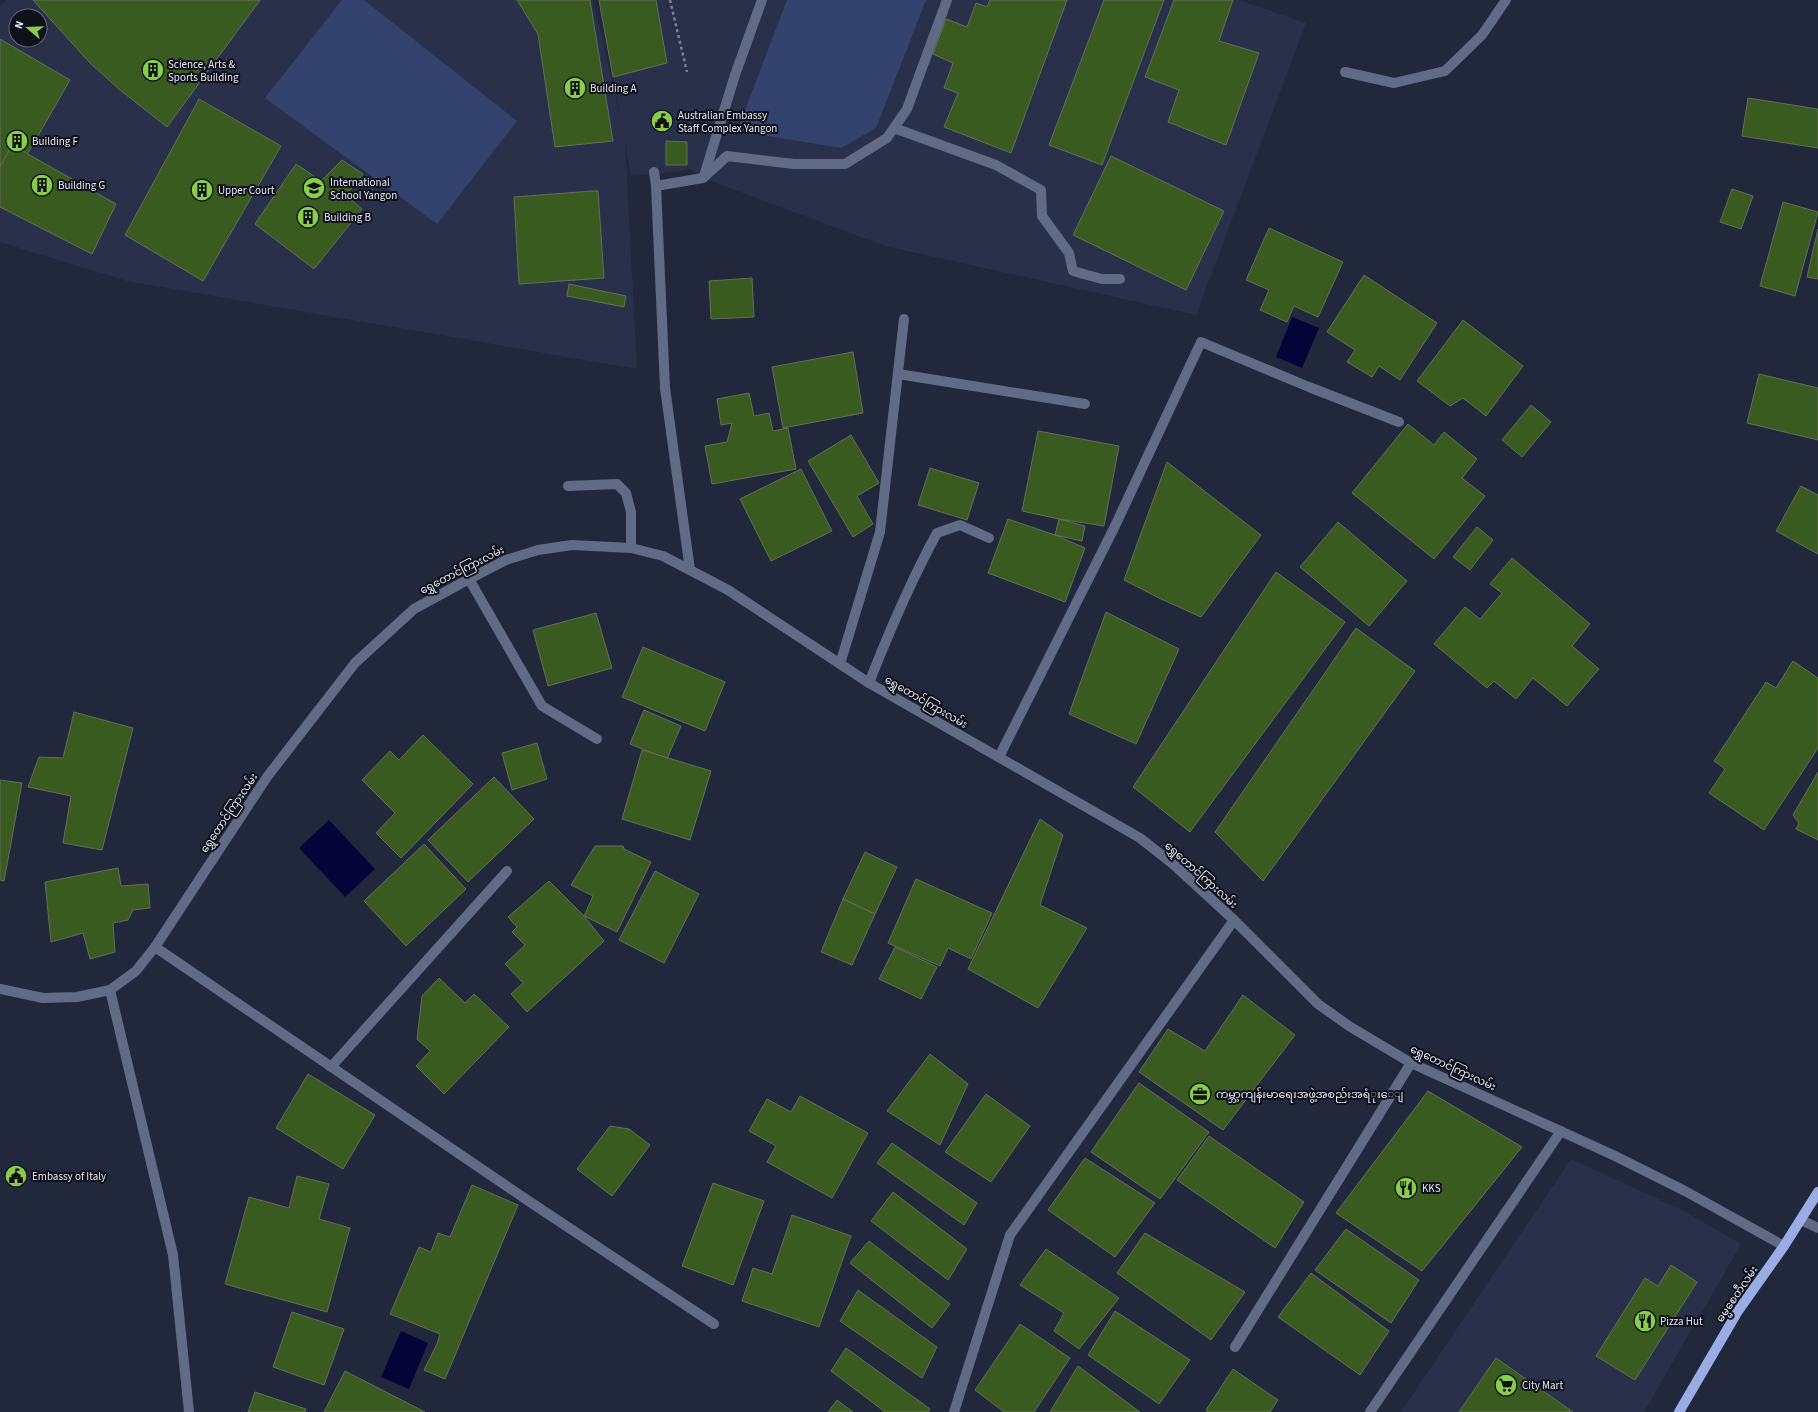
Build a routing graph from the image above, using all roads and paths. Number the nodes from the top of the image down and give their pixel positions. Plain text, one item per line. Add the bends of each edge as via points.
1 (670, 0) edge
2 (762, 0) edge
3 (947, 0) edge
4 (1506, 0) edge
5 (687, 72) dead end
6 (1345, 72) dead end
7 (894, 128) junction
8 (654, 172) dead end
9 (703, 178) junction
10 (656, 186) junction
11 (1120, 279) dead end
12 (904, 318) dead end
13 (898, 374) junction
14 (1085, 404) dead end
15 (1399, 422) dead end
16 (568, 486) dead end
17 (989, 538) dead end
18 (631, 548) junction
19 (690, 570) junction
20 (469, 579) junction
21 (840, 664) junction
22 (869, 683) junction
23 (597, 739) dead end
24 (999, 758) junction
25 (507, 871) dead end
26 (1234, 920) junction
27 (155, 947) junction
28 (0, 988) edge
29 (110, 990) junction
30 (1411, 1063) junction
31 (331, 1067) junction
32 (1561, 1131) junction
33 (1818, 1192) edge
34 (1801, 1220) junction
35 (1818, 1228) edge
36 (1784, 1246) junction
37 (714, 1324) dead end
38 (1235, 1347) dead end
39 (189, 1412) edge
40 (954, 1412) edge
41 (1370, 1412) edge
42 (1679, 1412) edge

1 - 5 path
2 - 9 street via 735,75
3 - 7 street via 907,109
4 - 6 street via 1482,35 1446,71 1394,82
7 - 9 street via 887,138 845,164 794,164 727,156
7 - 11 street via 996,164 1041,190 1042,216 1069,253 1073,271 1102,279
8 - 10 street
9 - 10 street
10 - 19 street via 665,388
12 - 13 street
13 - 14 street
13 - 21 street via 880,532
15 - 24 street via 1201,342 1115,526
16 - 18 street via 617,484 626,493 631,512
17 - 22 street via 960,525 937,533 915,572
18 - 19 street, ရွှေတောင်ကြားလမ်း via 663,556
18 - 20 street, ရွှေတောင်ကြားလမ်း via 572,545 538,550 506,560
19 - 21 street, ရွှေတောင်ကြားလမ်း via 728,590
20 - 23 street via 542,706
20 - 27 street, ရွှေတောင်ကြားလမ်း via 414,609 355,663 267,777
21 - 22 street, ရွှေတောင်ကြားလမ်း
22 - 24 street, ရွှေတောင်ကြားလမ်း
24 - 26 street, ရွှေတောင်ကြားလမ်း via 1140,838 1173,864
25 - 31 street
26 - 30 street, ရွှေတောင်ကြားလမ်း via 1318,1004
26 - 40 street via 1010,1235
27 - 29 street, ရွှေတောင်ကြားလမ်း via 136,971
27 - 31 street
28 - 29 street via 43,998 77,997
29 - 39 street via 173,1255
30 - 32 street, ရွှေတောင်ကြားလမ်း
30 - 38 street
31 - 37 street
32 - 36 street, ရွှေတောင်ကြားလမ်း via 1685,1191
32 - 41 street
33 - 34 main road, ဓမ္မစေတီလမ်း
34 - 35 street
34 - 36 main road, ဓမ္မစေတီလမ်း
36 - 42 main road, ဓမ္မစေတီလမ်း via 1738,1311

